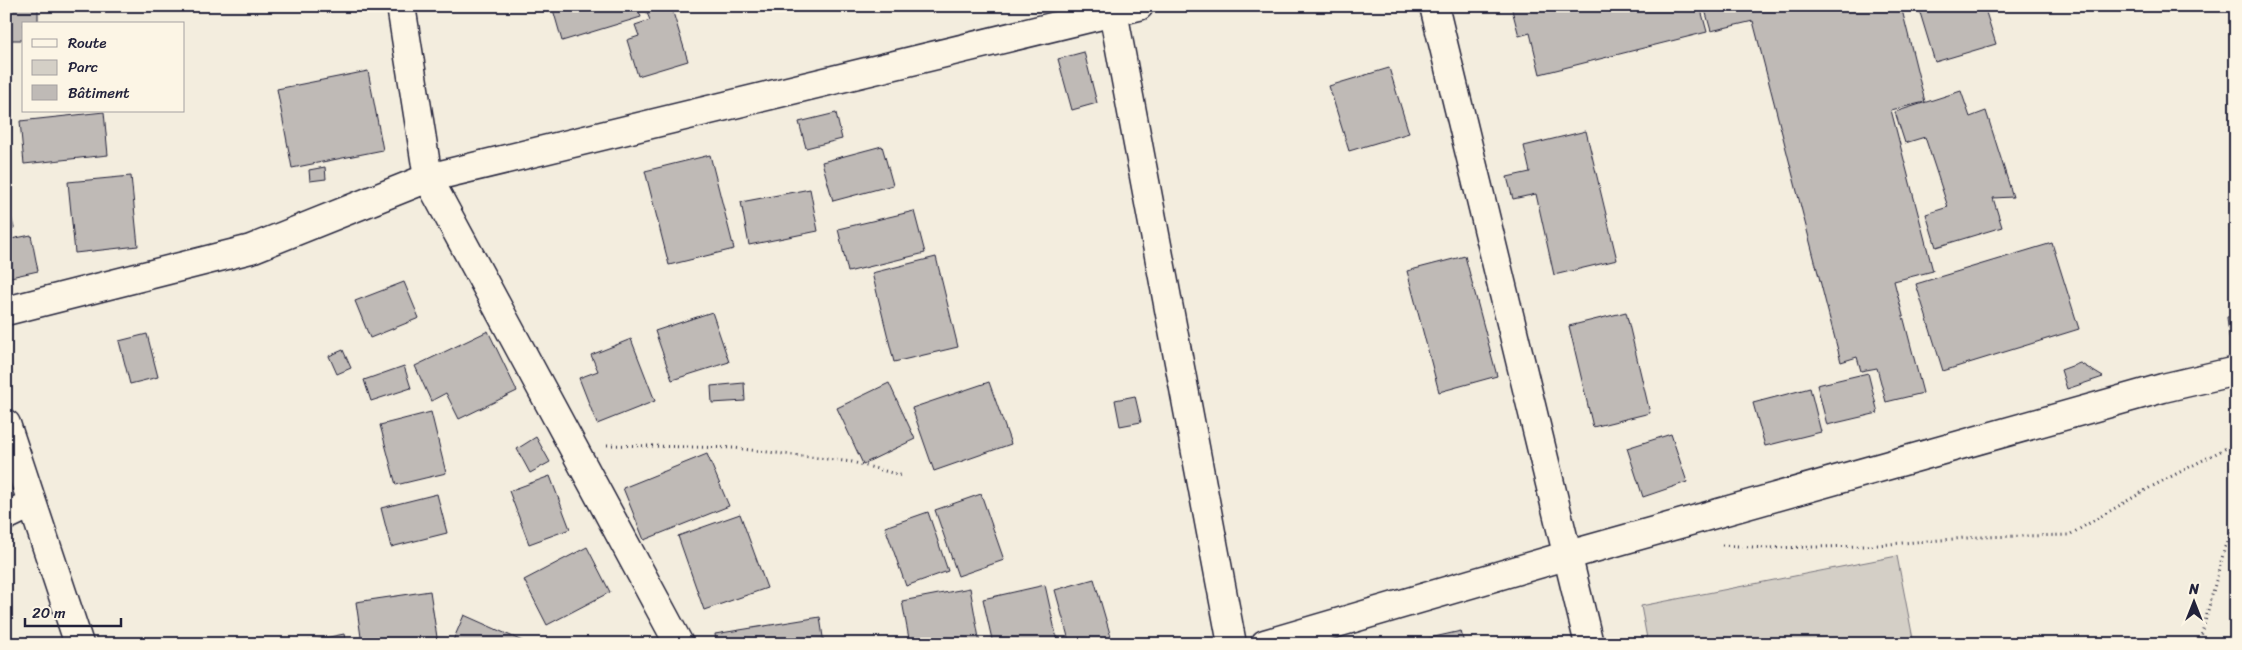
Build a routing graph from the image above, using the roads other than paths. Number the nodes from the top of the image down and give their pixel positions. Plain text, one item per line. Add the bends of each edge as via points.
1 (402, 6) edge
2 (1434, 6) edge
3 (1121, 8) edge
4 (428, 178) junction
5 (6, 311) edge
6 (2236, 371) edge
7 (6, 424) edge
8 (31, 504) junction
9 (6, 516) edge
10 (1568, 555) junction
11 (79, 644) edge
12 (679, 644) edge
13 (1232, 644) edge
14 (1265, 644) edge
15 (1589, 644) edge

1 - 4 street
2 - 10 street
3 - 4 street
3 - 13 street
4 - 5 street via 251,248
4 - 12 street
6 - 10 street via 2163,388
7 - 8 street
8 - 9 street
8 - 11 street
10 - 14 street
10 - 15 street

